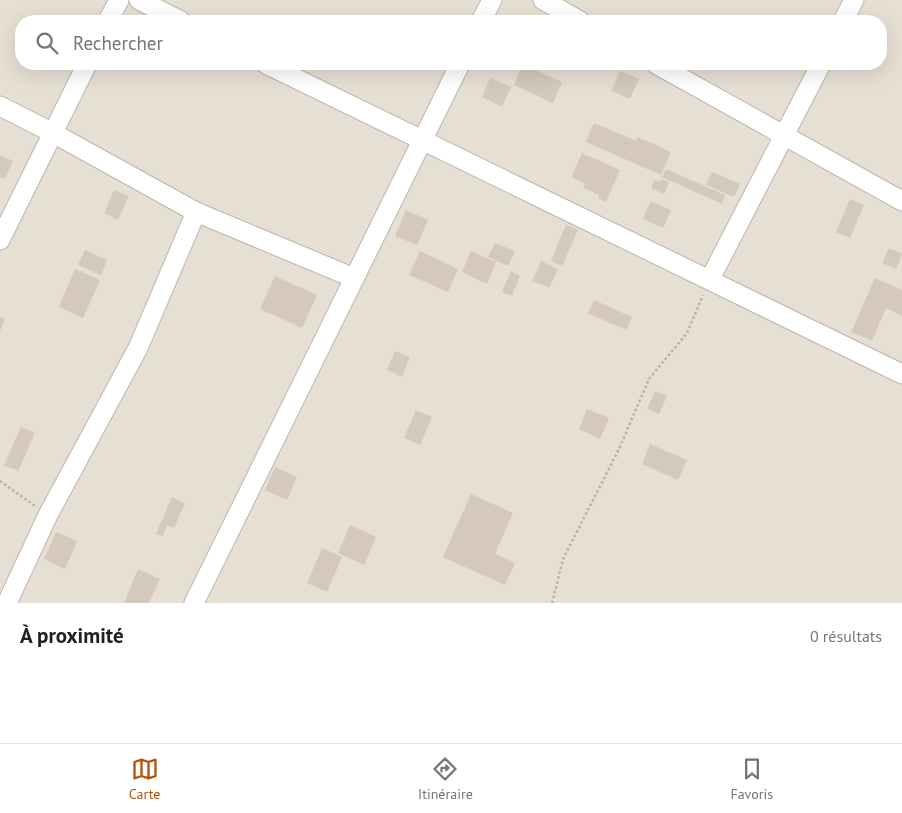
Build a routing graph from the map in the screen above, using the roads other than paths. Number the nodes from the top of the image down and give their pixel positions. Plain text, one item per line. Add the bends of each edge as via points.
1 (119, 0) edge
2 (139, 0) edge
3 (492, 0) edge
4 (543, 0) edge
5 (854, 0) edge
6 (111, 15) edge
7 (169, 15) edge
8 (484, 15) edge
9 (569, 15) edge
10 (846, 15) edge
11 (84, 70) edge
12 (278, 70) edge
13 (457, 70) edge
14 (667, 70) edge
15 (818, 70) edge
16 (0, 106) edge
17 (53, 133) junction
18 (784, 136) junction
19 (422, 142) junction
20 (902, 201) edge
21 (196, 212) junction
22 (0, 240) edge
23 (354, 278) junction
24 (710, 279) junction
25 (902, 374) edge
26 (7, 603) edge
27 (194, 603) edge

1 - 6 street
2 - 7 street
3 - 8 street
4 - 9 street
5 - 10 street
11 - 17 street
12 - 19 street
13 - 19 street
14 - 18 street
15 - 18 street
16 - 17 street
17 - 21 street
17 - 22 street
18 - 20 street
18 - 24 street
19 - 23 street
19 - 24 street
21 - 23 street
21 - 26 street via 138,348 48,515
23 - 27 street
24 - 25 street

